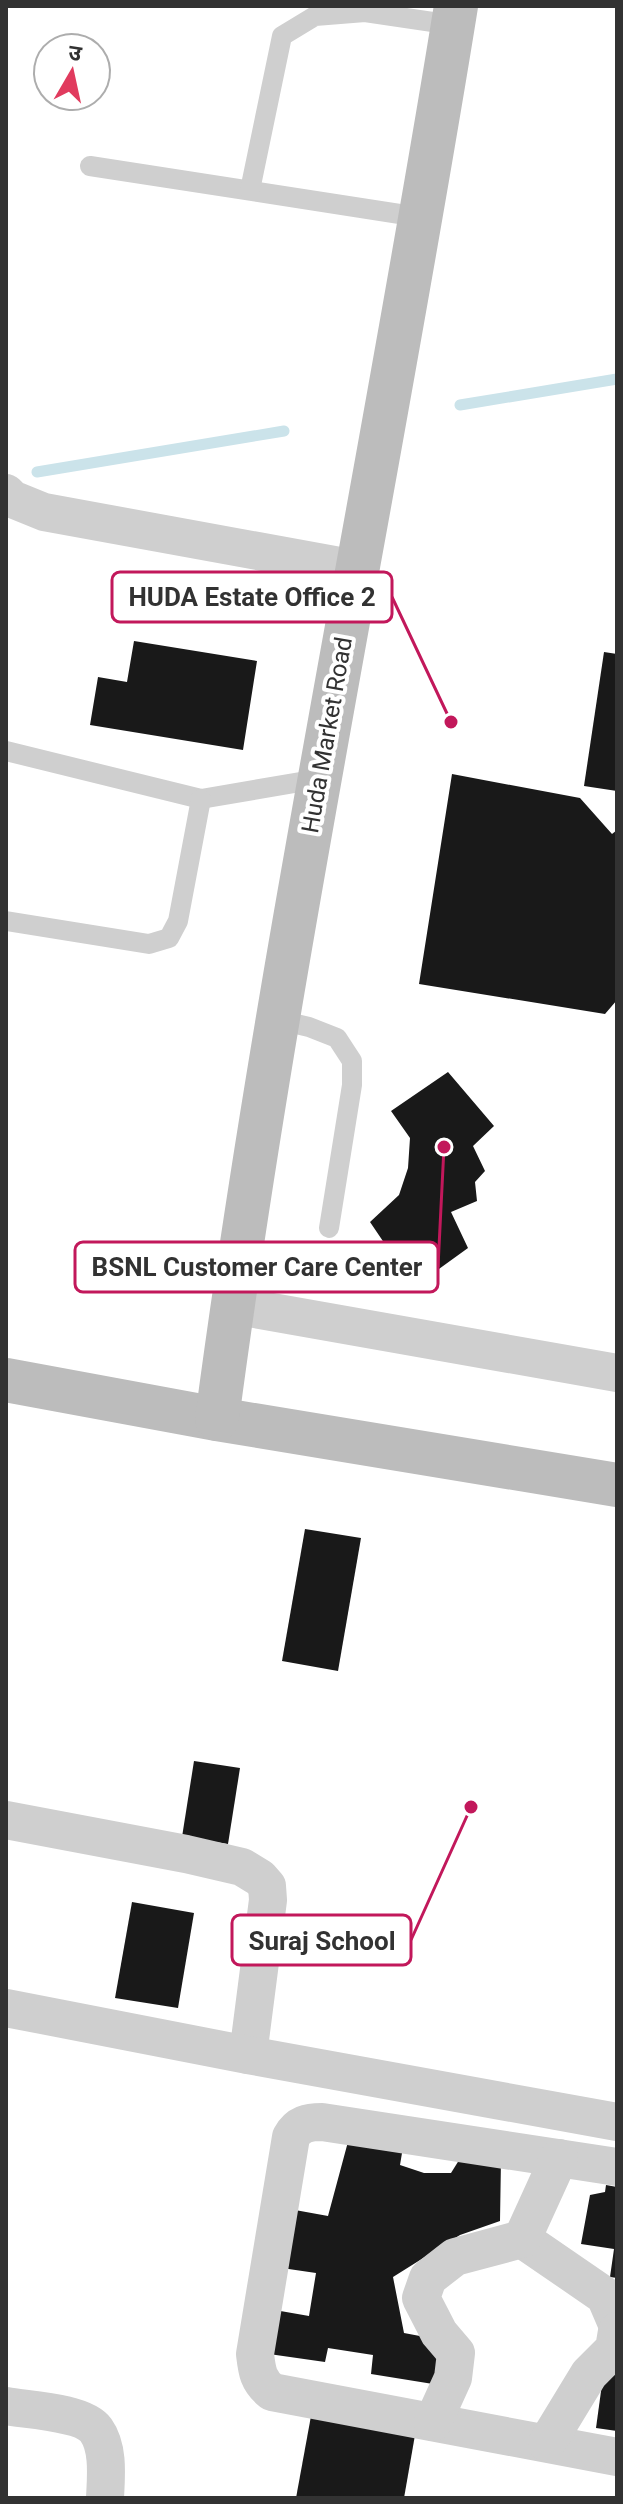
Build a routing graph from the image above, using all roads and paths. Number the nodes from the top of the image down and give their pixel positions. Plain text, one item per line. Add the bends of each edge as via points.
1 (454, 16) edge
2 (90, 166) dead end
3 (250, 190) junction
4 (419, 217) junction
5 (6, 493) edge
6 (356, 569) junction
7 (6, 751) edge
8 (318, 779) junction
9 (201, 799) junction
10 (6, 921) edge
11 (279, 1020) junction
12 (329, 1228) dead end
13 (232, 1305) junction
14 (617, 1373) edge
15 (6, 1380) edge
16 (217, 1419) junction
17 (617, 1485) edge
18 (6, 1820) edge
19 (6, 2008) edge
20 (248, 2055) junction
21 (617, 2122) edge
22 (559, 2158) junction
23 (617, 2167) edge
24 (522, 2239) junction
25 (617, 2324) edge
26 (617, 2331) edge
27 (6, 2406) edge
28 (433, 2422) junction
29 (547, 2443) junction
30 (617, 2457) edge
31 (105, 2498) edge

1 - 3 lane via 315,16 282,36
1 - 4 street, Huda Market Road
2 - 3 lane
3 - 4 lane
4 - 6 street, Huda Market Road
5 - 6 street via 44,512
6 - 8 street, Huda Market Road
7 - 9 lane
8 - 9 lane
8 - 11 street, Huda Market Road
9 - 10 lane via 178,921 169,938 149,944
11 - 12 lane via 337,1038 352,1061
11 - 13 street, Huda Market Road
13 - 14 street
13 - 16 street, Huda Market Road
15 - 16 street
16 - 17 street
18 - 20 street via 186,1854 242,1867 260,1878 268,1900
19 - 20 street
20 - 21 street
22 - 23 street
22 - 24 street
22 - 28 street via 322,2122 308,2122 291,2137 255,2354 262,2384 272,2392
24 - 25 street via 605,2296
24 - 28 street via 455,2257 428,2278 421,2298 456,2353 453,2378
26 - 29 street via 614,2349 589,2374
27 - 31 street via 83,2419 96,2429 107,2467
28 - 29 street
29 - 30 street

